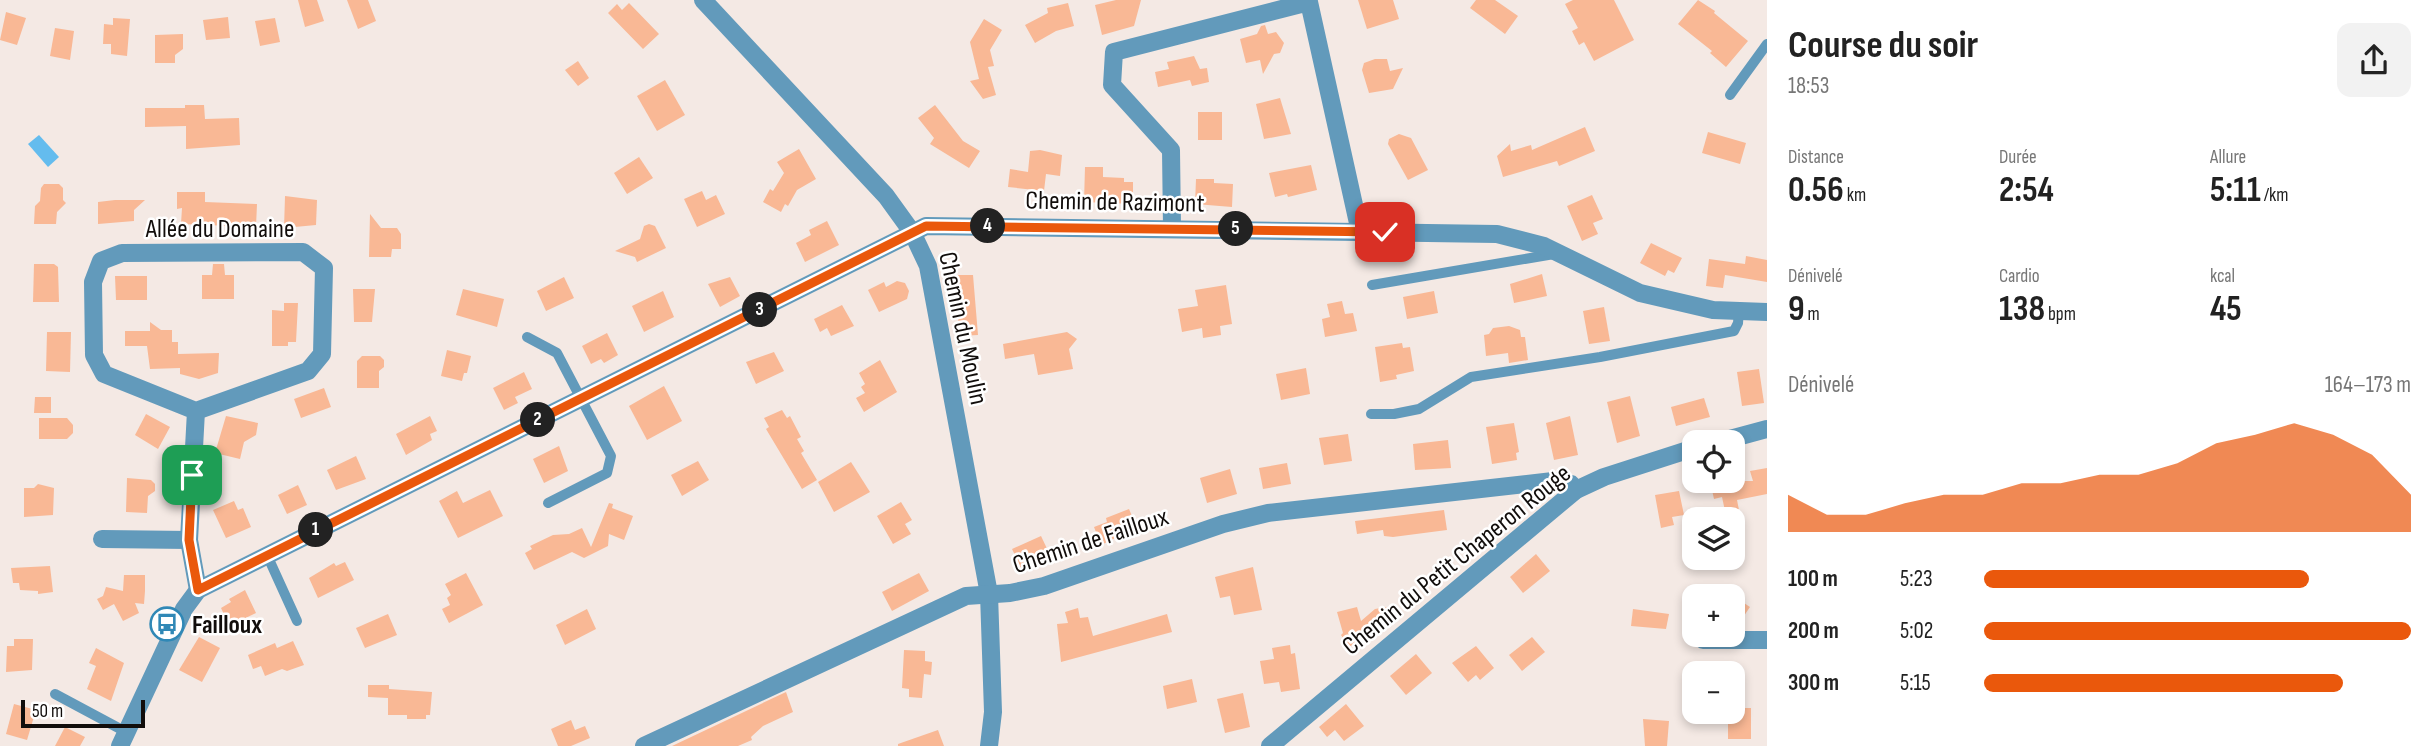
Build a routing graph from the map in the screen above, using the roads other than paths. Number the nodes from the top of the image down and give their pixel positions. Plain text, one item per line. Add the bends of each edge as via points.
1 (703, 0) edge
2 (1767, 44) edge
3 (1730, 95) dead end
4 (1172, 228) junction
5 (912, 232) junction
6 (1360, 232) junction
7 (1558, 253) junction
8 (1372, 285) dead end
9 (1739, 312) junction
10 (1767, 312) edge
11 (527, 337) dead end
12 (582, 398) junction
13 (196, 411) junction
14 (1371, 414) dead end
15 (1767, 429) edge
16 (1745, 435) edge
17 (1682, 452) edge
18 (1576, 490) junction
19 (548, 503) dead end
20 (102, 539) dead end
21 (189, 540) junction
22 (267, 555) junction
23 (198, 590) junction
24 (989, 594) junction
25 (296, 621) dead end
26 (1745, 640) edge
27 (1767, 640) edge
28 (55, 694) dead end
29 (123, 739) edge
30 (645, 746) edge
31 (989, 746) edge
32 (1270, 746) edge

1 - 5 street, Chemin du Moulin via 886,196
2 - 3 lane
4 - 5 street, Chemin de Razimont via 926,226
4 - 6 street, Chemin de Razimont
4 - 6 street via 1171,150 1112,85 1114,52 1309,2
5 - 12 street, Chemin de Razimont
5 - 24 street, Chemin du Moulin via 928,266
6 - 7 street, Chemin de Razimont via 1497,234
7 - 8 lane
7 - 9 street, Chemin de Razimont via 1640,293
9 - 10 street, Chemin de Razimont
9 - 14 lane via 1734,331 1471,377 1419,409
11 - 12 lane via 557,353
12 - 19 lane via 611,456 607,473
12 - 22 street, Chemin de Razimont
13 - 13 street, Allée du Domaine via 104,374 94,355 93,282 101,261 122,253 303,252 324,268 322,354 308,371
13 - 21 street
15 - 16 street
17 - 18 street, Chemin du Petit Chaperon Rouge
18 - 24 street, Chemin de Failloux via 1571,484 1553,481 1268,513 1044,586
18 - 32 street, Chemin du Petit Chaperon Rouge
20 - 21 street
21 - 23 street
22 - 23 street, Chemin de Razimont
22 - 25 lane
23 - 29 street via 184,608
24 - 30 street, Chemin de Failloux via 966,596
24 - 31 street, Chemin du Moulin via 993,712
26 - 27 street
28 - 29 lane

